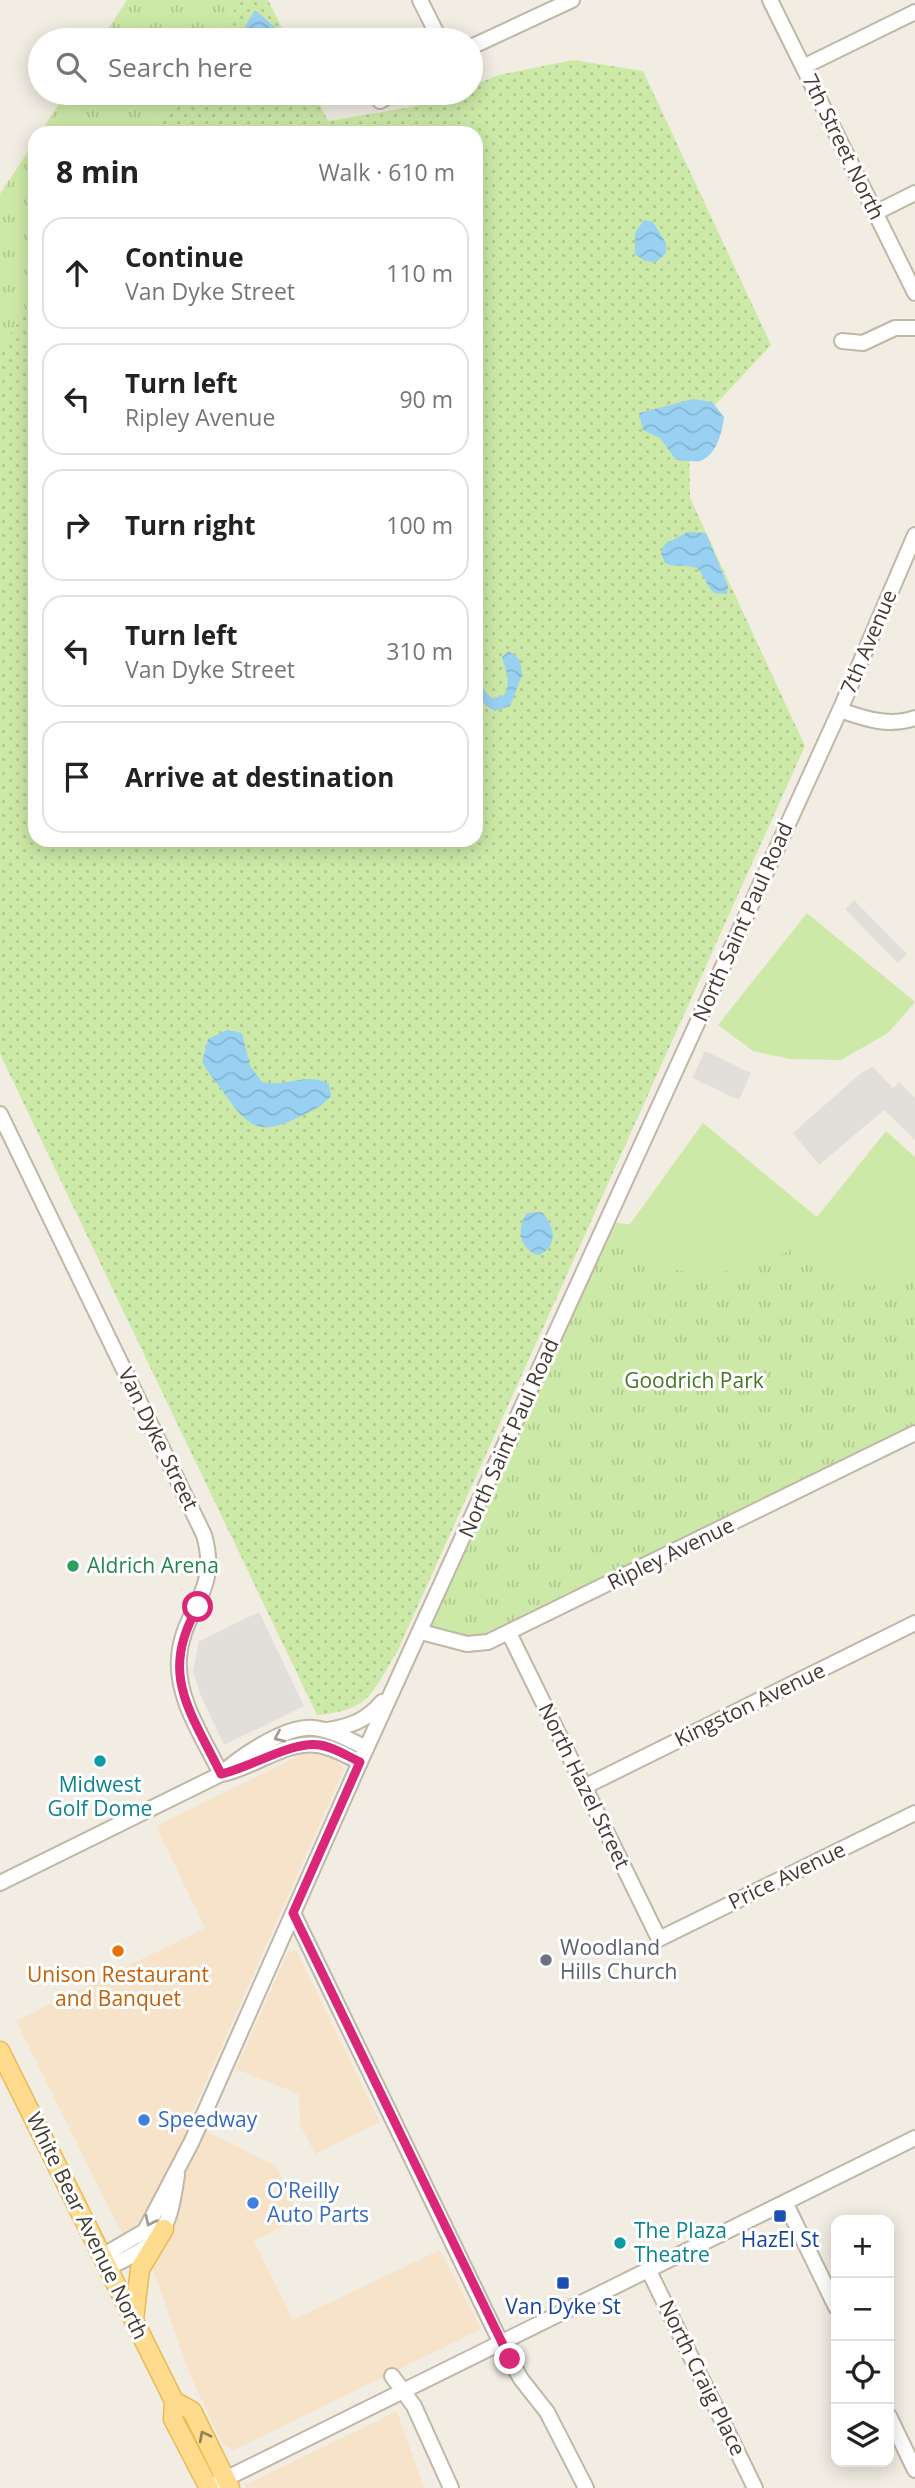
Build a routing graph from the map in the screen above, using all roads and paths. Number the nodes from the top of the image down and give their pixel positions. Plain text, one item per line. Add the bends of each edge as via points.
1 (420, 0) edge
2 (572, 0) edge
3 (771, 0) edge
4 (915, 12) edge
5 (434, 28) edge
6 (483, 41) edge
7 (803, 67) junction
8 (915, 193) edge
9 (875, 213) junction
10 (915, 293) edge
11 (915, 328) edge
12 (842, 341) dead end
13 (915, 535) edge
14 (840, 710) junction
15 (915, 718) edge
16 (0, 1114) edge
17 (915, 1433) edge
18 (915, 1623) edge
19 (421, 1632) junction
20 (509, 1633) junction
21 (393, 1690) junction
22 (326, 1731) junction
23 (366, 1748) junction
24 (360, 1762) junction
25 (221, 1774) junction
26 (584, 1787) junction
27 (915, 1813) edge
28 (0, 1883) edge
29 (293, 1913) junction
30 (659, 1939) joint
31 (0, 2051) edge
32 (915, 2138) edge
33 (178, 2167) junction
34 (785, 2202) junction
35 (164, 2229) junction
36 (105, 2262) junction
37 (648, 2269) junction
38 (831, 2297) edge
39 (134, 2320) junction
40 (500, 2341) junction
41 (392, 2376) dead end
42 (403, 2391) junction
43 (174, 2401) junction
44 (894, 2426) edge
45 (915, 2470) edge
46 (228, 2483) edge
47 (208, 2488) edge
48 (451, 2488) edge
49 (586, 2488) edge
50 (755, 2488) edge

1 - 5 street
2 - 6 street
3 - 7 street, 7th Street North
4 - 7 street
7 - 9 street, 7th Street North
8 - 9 street
9 - 10 street, 7th Street North
11 - 12 street via 895,328 863,343
13 - 14 street, 7th Avenue
14 - 15 street via 866,720 899,724
14 - 19 street, North Saint Paul Road
16 - 25 street, Van Dyke Street via 204,1535 208,1577 181,1643 179,1676
17 - 20 street, Ripley Avenue
18 - 26 street, Kingston Avenue
19 - 20 street, Ripley Avenue via 467,1644
19 - 21 street, North Saint Paul Road
20 - 26 street, North Hazel Street
21 - 22 street via 372,1714 351,1726
21 - 23 street, North Saint Paul Road
22 - 23 street
22 -> 25 street via 309,1728 285,1734
23 - 24 street, North Saint Paul Road
24 - 25 street via 312,1744
24 - 29 street, North Saint Paul Road
25 - 28 street
26 - 30 street, North Hazel Street
27 - 30 street, Price Avenue
29 - 33 street, North Saint Paul Road
29 - 40 street
31 - 36 main road, White Bear Avenue North
32 - 34 street
33 - 35 street, North Saint Paul Road
33 -> 36 street, North Saint Paul Road via 145,2231
34 - 37 street
34 - 38 street
35 - 36 street via 151,2246
35 - 39 main road via 140,2269
36 - 39 main road, White Bear Avenue North
37 - 40 street
37 - 50 street, North Craig Place
39 - 43 main road, White Bear Avenue North
40 - 42 street
40 - 49 street via 547,2412
41 - 42 street
42 - 46 street
42 - 48 street
46 -> 43 main road, White Bear Avenue North via 192,2411
43 - 47 main road, White Bear Avenue North via 173,2419
44 - 45 street
46 - 47 street

